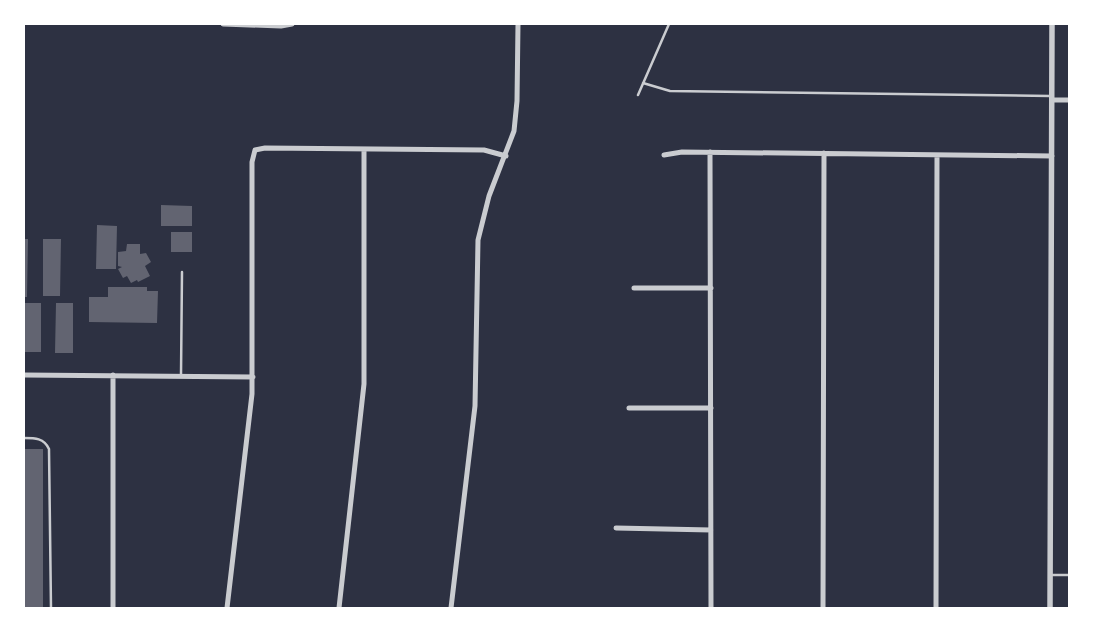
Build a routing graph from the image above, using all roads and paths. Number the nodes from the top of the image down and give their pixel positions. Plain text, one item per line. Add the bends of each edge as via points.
1 (224, 24) edge
2 (292, 24) edge
3 (518, 24) edge
4 (669, 24) edge
5 (1052, 24) edge
6 (643, 83) junction
7 (638, 95) dead end
8 (1052, 98) junction
9 (1069, 100) edge
10 (364, 149) junction
11 (710, 152) junction
12 (824, 152) junction
13 (664, 155) dead end
14 (506, 156) junction
15 (936, 156) junction
16 (1052, 156) junction
17 (182, 272) dead end
18 (634, 288) dead end
19 (711, 288) junction
20 (24, 375) edge
21 (113, 375) junction
22 (181, 377) junction
23 (253, 377) junction
24 (629, 408) dead end
25 (711, 408) junction
26 (24, 438) edge
27 (616, 528) dead end
28 (711, 530) junction
29 (1050, 575) junction
30 (1069, 575) edge
31 (51, 608) edge
32 (113, 608) edge
33 (227, 608) edge
34 (339, 608) edge
35 (451, 608) edge
36 (711, 608) edge
37 (823, 608) edge
38 (936, 608) edge
39 (1050, 608) edge

1 - 2 street
3 - 14 street via 517,100 514,131
4 - 6 lane
5 - 8 street
6 - 7 lane
6 - 8 lane via 670,91
8 - 9 street
8 - 16 street
10 - 14 street via 484,150
10 - 23 street via 255,150 252,162
10 - 34 street via 364,384
11 - 12 street
11 - 13 street
11 - 19 street
12 - 15 street
12 - 37 street
14 - 35 street via 489,196 478,240 475,406
15 - 16 street
15 - 38 street
16 - 29 street
17 - 22 lane
18 - 19 street
19 - 25 street
20 - 21 street
21 - 22 street
21 - 32 street
22 - 23 street
23 - 33 street
24 - 25 street
25 - 28 street
26 - 31 lane via 40,439 49,449
27 - 28 street
28 - 36 street
29 - 30 lane
29 - 39 street

